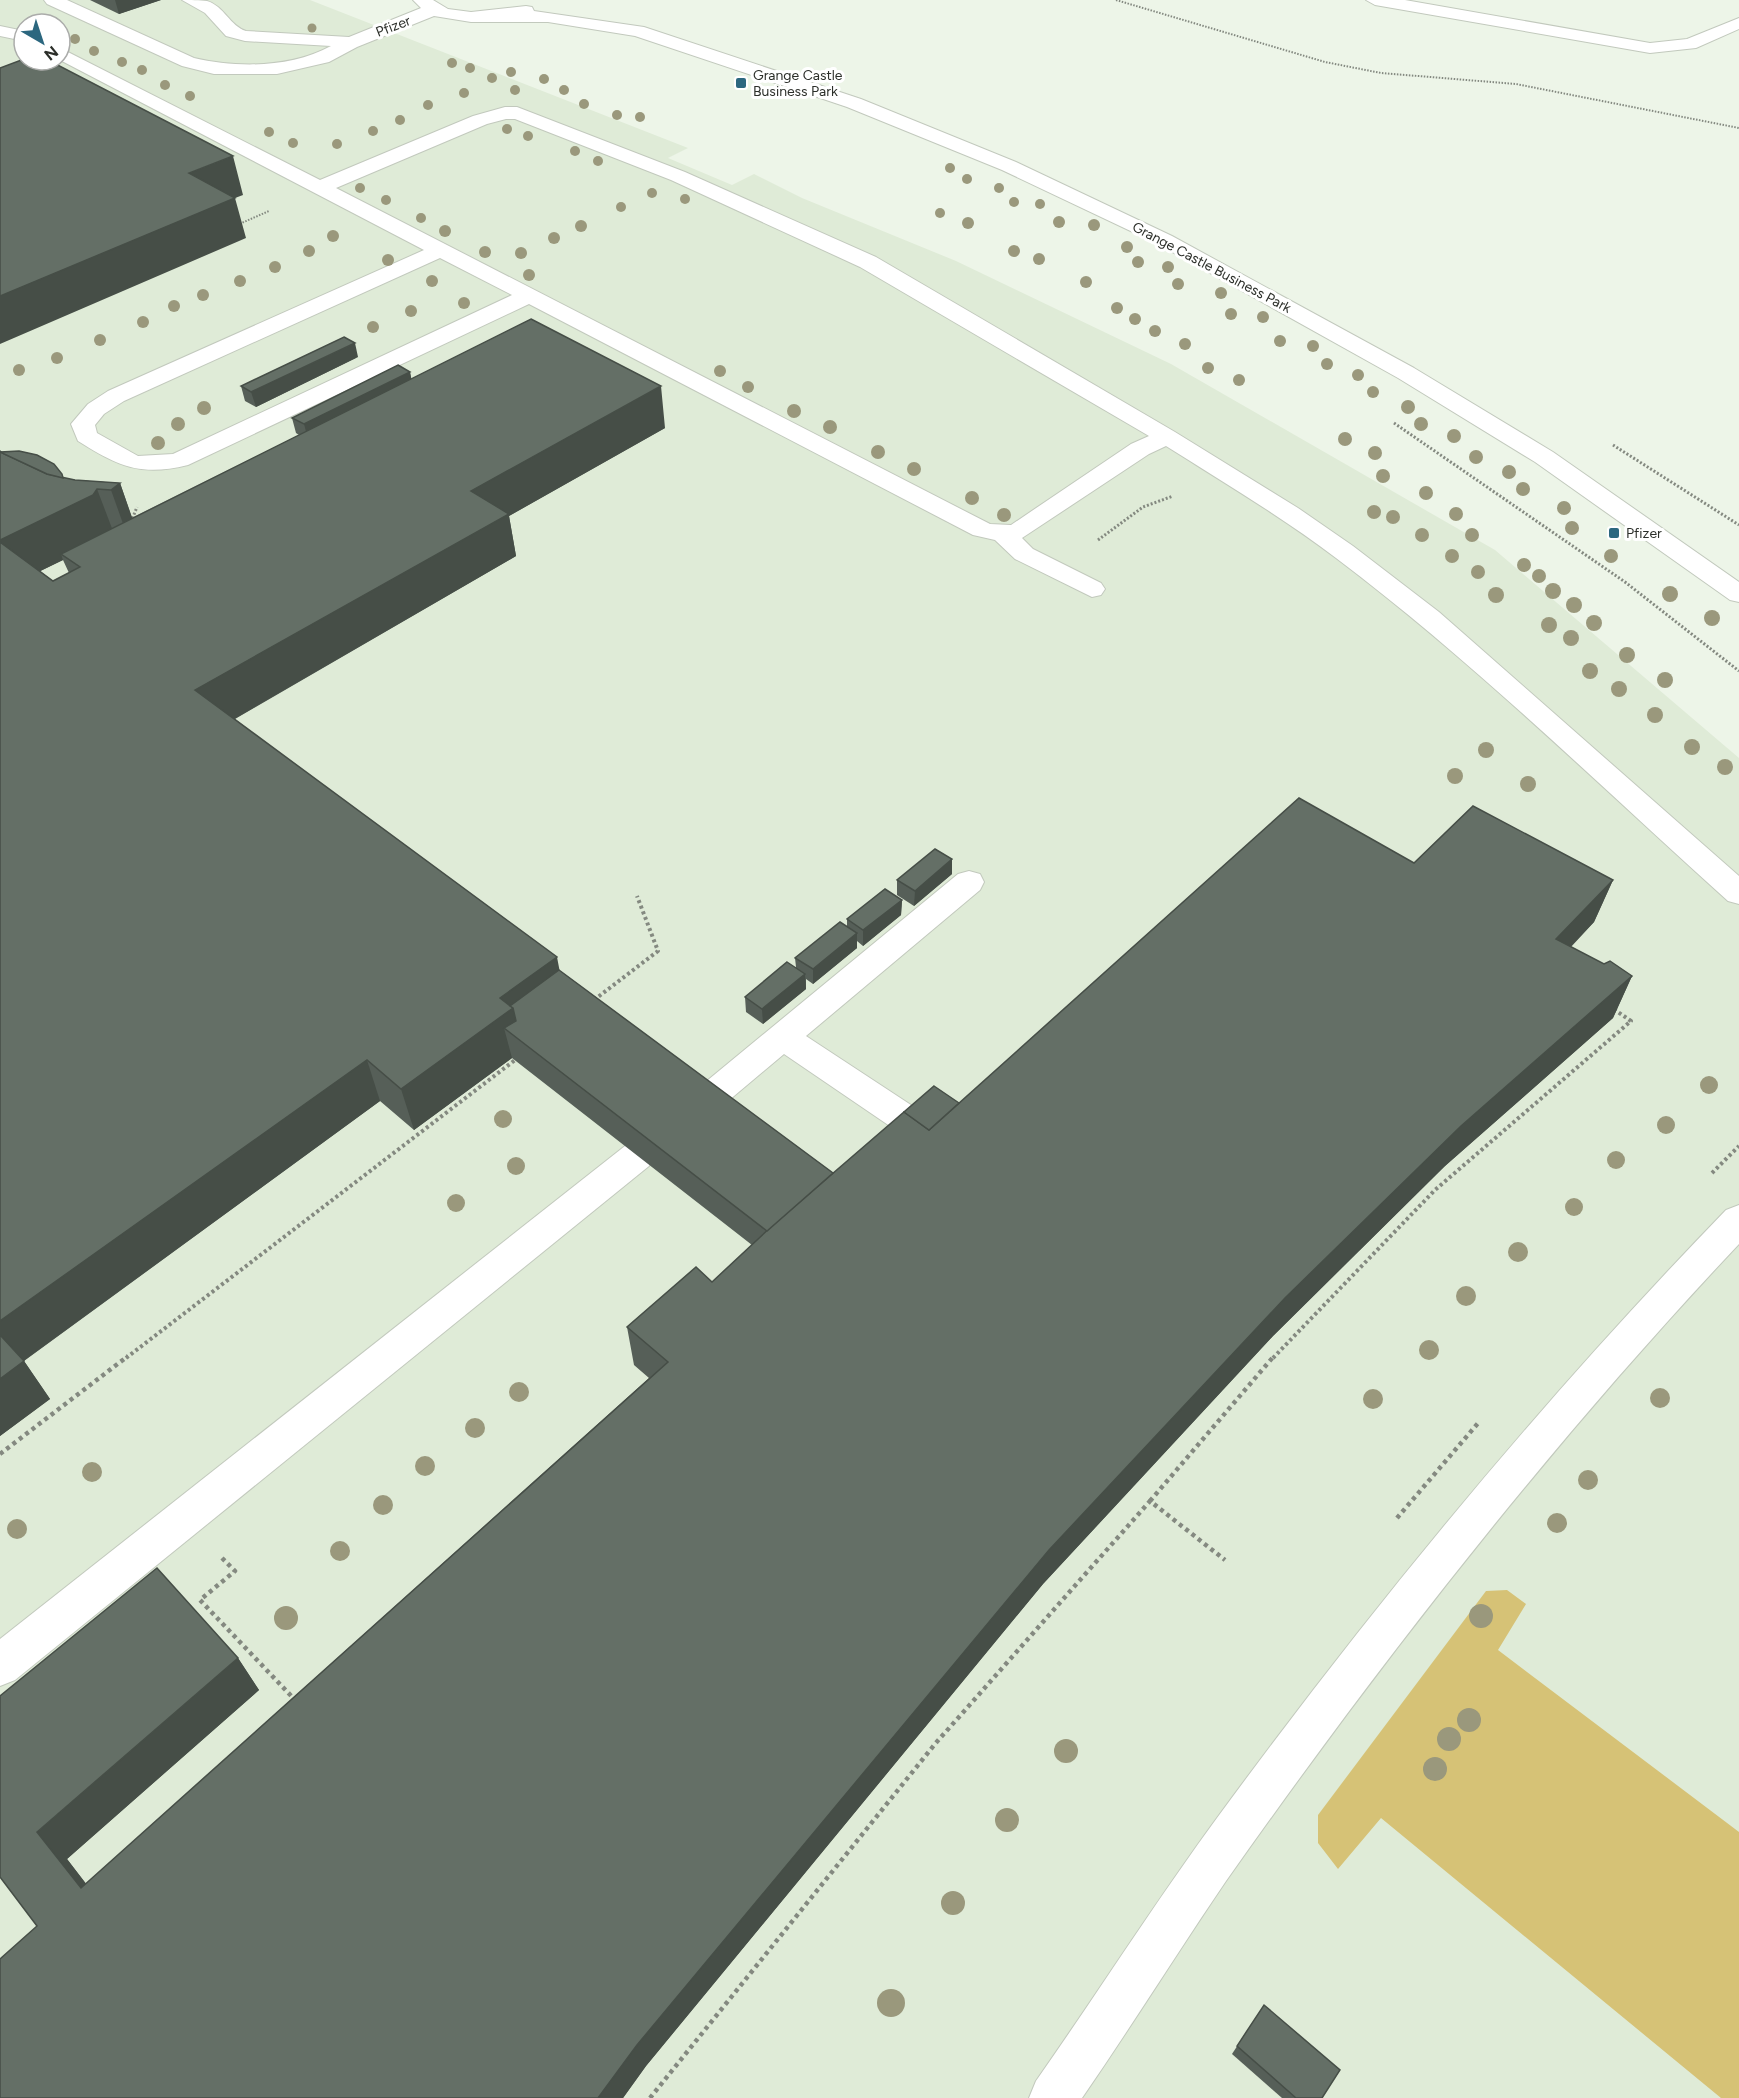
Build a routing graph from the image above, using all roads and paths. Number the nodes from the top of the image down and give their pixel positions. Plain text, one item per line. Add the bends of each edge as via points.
1 (53, 0) edge
2 (191, 0) edge
3 (550, 0) edge
4 (1116, 0) edge
5 (1375, 0) edge
6 (429, 5) edge
7 (591, 6) dead end
8 (506, 16) junction
9 (1739, 23) edge
10 (638, 31) junction
11 (351, 43) junction
12 (72, 65) edge
13 (1739, 128) edge
14 (320, 188) junction
15 (439, 251) junction
16 (528, 296) junction
17 (1388, 419) dead end
18 (1167, 437) junction
19 (1182, 495) dead end
20 (138, 506) dead end
21 (129, 525) edge
22 (1003, 534) junction
23 (1068, 577) junction
24 (1092, 589) dead end
25 (1739, 594) edge
26 (1739, 671) edge
27 (969, 882) dead end
28 (1739, 893) edge
29 (637, 896) dead end
30 (592, 1001) edge
31 (1607, 1005) edge
32 (782, 1036) junction
33 (526, 1052) edge
34 (703, 1103) edge
35 (937, 1140) edge
36 (637, 1156) edge
37 (1739, 1220) edge
38 (0, 1454) edge
39 (1150, 1502) junction
40 (224, 1559) dead end
41 (1225, 1560) dead end
42 (0, 1665) edge
43 (305, 1711) edge
44 (650, 2098) edge
45 (1053, 2098) edge

1 - 11 street, Pfizer via 188,62 214,68 277,68 323,58
2 - 11 street via 211,9 232,32 245,36
3 - 8 street
4 - 13 path via 1325,62 1382,73 1516,84
5 - 9 street via 1650,48 1690,44
6 - 8 street via 465,17
6 - 11 street, Pfizer
7 - 10 street, Grange Castle Business Park
8 - 10 street, Grange Castle Business Park via 548,17
10 - 25 street, Grange Castle Business Park via 854,103 1009,166 1165,240 1406,373 1544,457
12 - 14 street
14 - 15 street
14 - 18 street via 480,120 517,113 678,176 868,262
15 - 16 street
15 - 16 street via 116,396 96,409 83,424 86,436 132,463 156,465 179,460
16 - 22 street via 945,512 982,530
17 - 26 path via 1625,582
18 - 22 street via 1140,449 1017,532
18 - 28 street via 1344,551 1430,618
19 - 23 path via 1162,497 1148,504 1077,555
20 - 21 path
22 - 23 street via 1024,554
23 - 24 street
27 - 32 street
29 - 30 path via 658,951
31 - 39 path via 1631,1021 1434,1191 1279,1351
32 - 34 street
32 - 35 street
33 - 38 path
36 - 42 street
37 - 45 street via 1571,1400 1452,1546 1231,1836
39 - 41 path
39 - 44 path via 935,1744
40 - 43 path via 235,1571 200,1600

